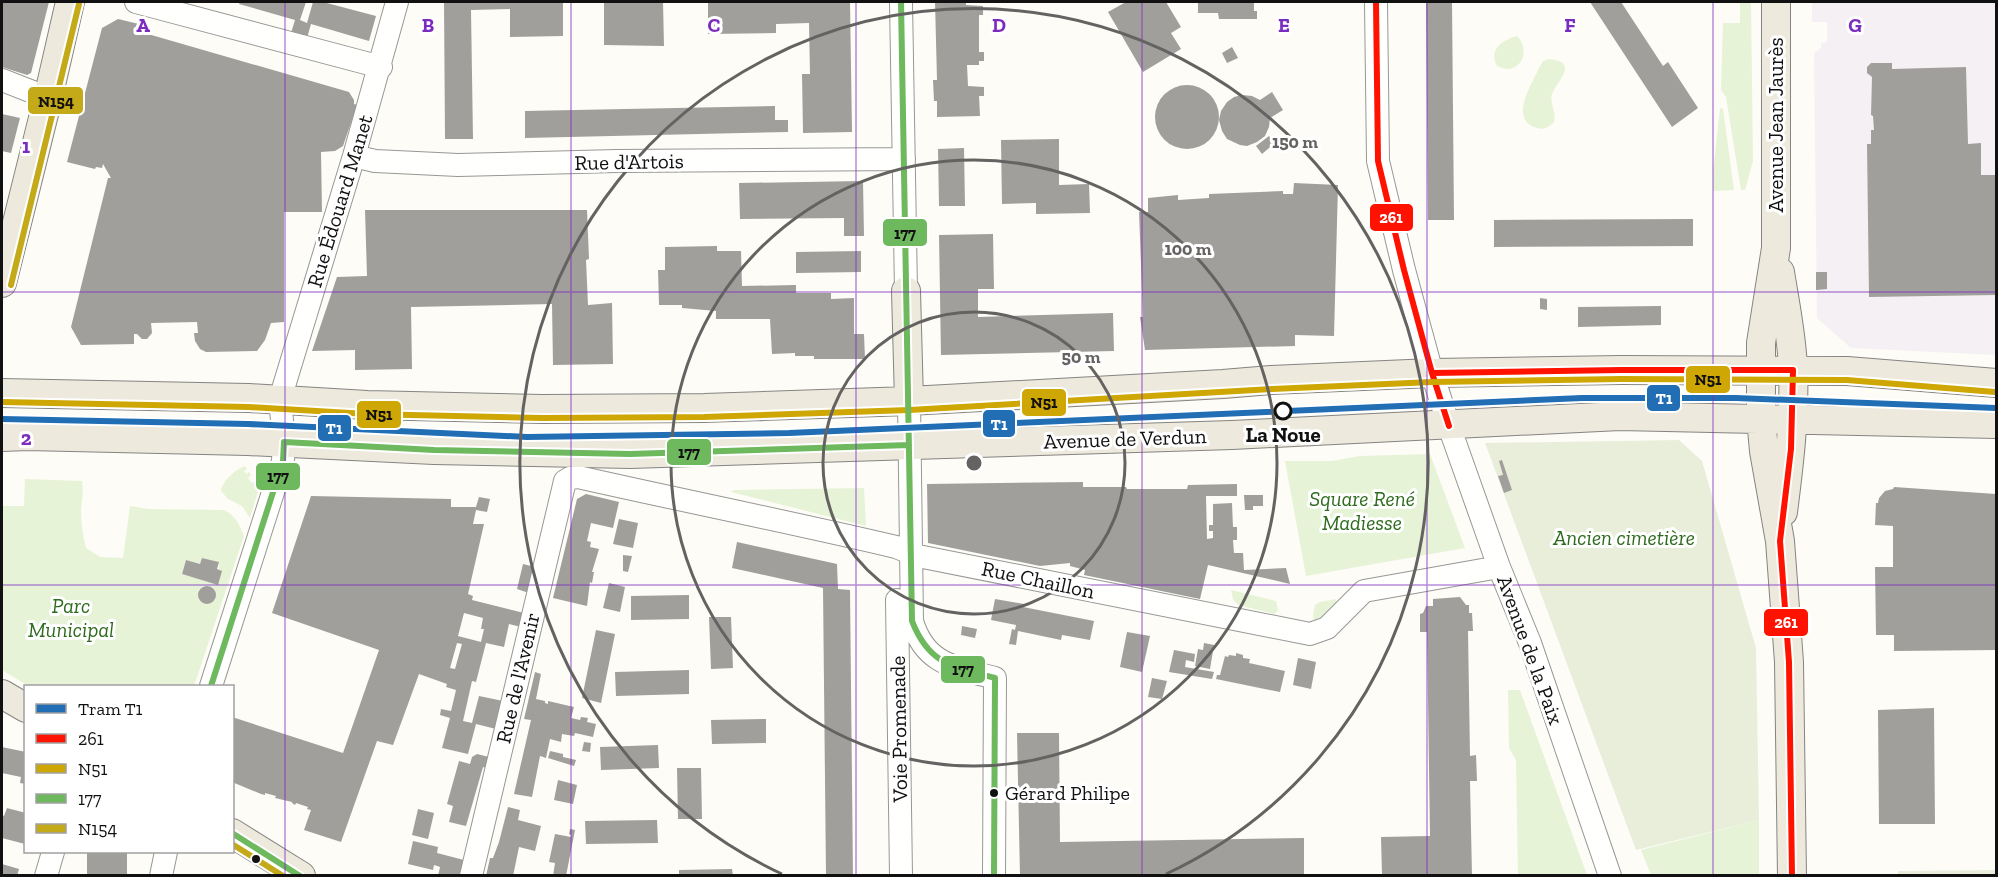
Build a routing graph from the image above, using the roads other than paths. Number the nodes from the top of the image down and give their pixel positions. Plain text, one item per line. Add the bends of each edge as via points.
1 (70, 2) edge
2 (136, 2) edge
3 (397, 2) edge
4 (901, 2) edge
5 (1376, 2) edge
6 (1776, 2) edge
7 (381, 67) junction
8 (2, 80) edge
9 (48, 98) junction
10 (354, 156) junction
11 (904, 159) junction
12 (1776, 248) junction
13 (2, 283) edge
14 (906, 291) joint
15 (1793, 370) junction
16 (1760, 371) junction
17 (1432, 373) junction
18 (1996, 382) edge
19 (2, 393) edge
20 (280, 399) junction
21 (909, 401) junction
22 (1761, 418) junction
23 (1792, 419) junction
24 (1996, 424) edge
25 (1449, 426) junction
26 (2, 437) edge
27 (284, 442) junction
28 (909, 445) junction
29 (566, 481) joint
30 (1780, 541) junction
31 (903, 550) junction
32 (1499, 567) junction
33 (212, 685) edge
34 (2, 694) edge
35 (24, 707) edge
36 (234, 834) edge
37 (53, 853) edge
38 (166, 853) edge
39 (46, 876) edge
40 (161, 876) edge
41 (301, 876) edge
42 (471, 876) edge
43 (901, 876) edge
44 (994, 876) edge
45 (1610, 876) edge
46 (1792, 876) edge

1 - 9 main road
2 - 7 street
3 - 7 street, Rue Édouard Manet
4 - 11 street, Voie Promenade
5 - 17 street, Avenue de la Paix via 1378,161
6 - 12 main road, Avenue Jean Jaurès
7 - 10 street, Rue Édouard Manet
8 - 9 street
9 - 13 main road
10 - 11 street, Rue d'Artois via 375,161 458,165
10 - 20 street, Rue Édouard Manet
11 - 14 street, Voie Promenade
12 - 15 main road, Avenue Jean Jaurès
12 - 16 main road, Avenue Jean Jaurès
14 - 21 main road, Voie Promenade
15 - 16 main road
15 - 18 main road
15 - 23 main road, Avenue Jean Jaurès
16 - 17 main road
16 - 22 main road, Avenue Jean Jaurès
17 - 21 main road
17 - 25 street, Avenue de la Paix
19 - 20 main road
20 - 21 main road via 542,409
20 - 27 street
21 - 28 street, Voie Promenade
22 - 23 main road, Avenue de Verdun
22 - 25 main road, Avenue de Verdun via 1620,416
22 - 30 main road, Avenue Jean Jaurès
23 - 24 main road, Avenue de Verdun
23 - 30 main road, Avenue Jean Jaurès
25 - 28 main road, Avenue de Verdun
25 - 32 street, Avenue de la Paix
26 - 27 main road, Avenue de Verdun
27 - 28 main road, Avenue de Verdun via 630,454
27 - 33 street via 283,461
28 - 31 street, Voie Promenade
29 - 31 street, Rue Chaillon via 578,477
29 - 42 street, Rue de l'Avenir
30 - 46 main road via 1789,662
31 - 32 street, Rue Chaillon via 1310,634 1327,628 1364,591
31 - 43 street, Voie Promenade
31 - 44 street via 912,621 923,646 946,665 995,678
32 - 45 street, Avenue de la Paix via 1530,643
34 - 35 main road
36 - 41 main road
37 - 39 street
38 - 40 street

